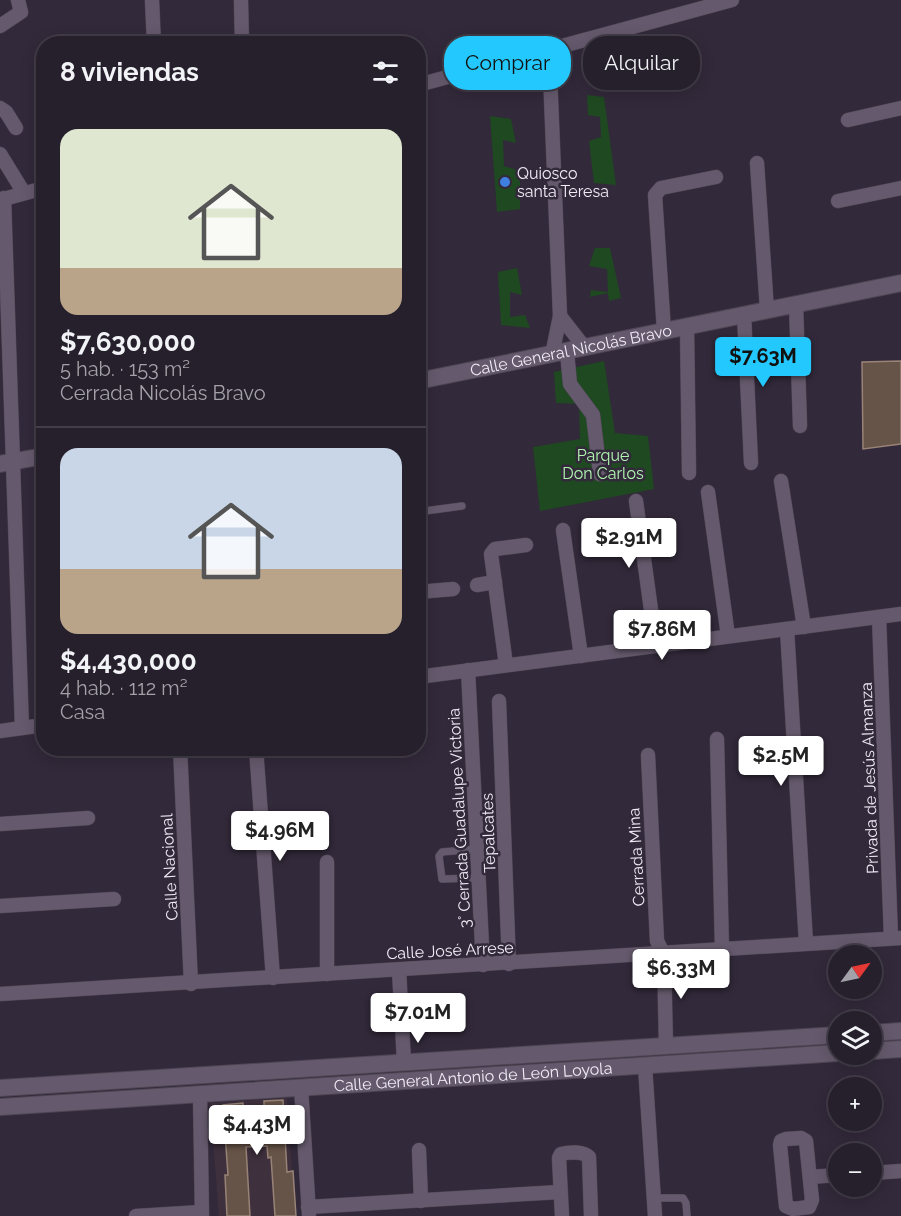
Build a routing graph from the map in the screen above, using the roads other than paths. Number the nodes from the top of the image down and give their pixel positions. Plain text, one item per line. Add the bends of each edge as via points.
1 (18, 0) edge
2 (152, 0) edge
3 (241, 0) edge
4 (732, 0) edge
5 (0, 26) edge
6 (154, 36) edge
7 (242, 36) edge
8 (571, 44) edge
9 (444, 78) edge
10 (426, 83) edge
11 (551, 90) edge
12 (0, 108) edge
13 (901, 108) edge
14 (848, 120) dead end
15 (16, 128) dead end
16 (0, 154) edge
17 (757, 163) dead end
18 (716, 177) dead end
19 (901, 188) edge
20 (36, 190) edge
21 (24, 193) junction
22 (2, 199) edge
23 (838, 201) dead end
24 (901, 283) edge
25 (796, 304) junction
26 (767, 310) junction
27 (744, 314) junction
28 (560, 316) junction
29 (687, 327) junction
30 (664, 331) junction
31 (585, 348) junction
32 (560, 354) junction
33 (426, 379) edge
34 (800, 426) dead end
35 (36, 458) edge
36 (8, 463) edge
37 (750, 464) dead end
38 (689, 473) dead end
39 (600, 474) dead end
40 (781, 480) dead end
41 (708, 492) dead end
42 (636, 501) dead end
43 (462, 506) dead end
44 (426, 511) edge
45 (563, 530) dead end
46 (526, 545) dead end
47 (495, 582) junction
48 (477, 585) dead end
49 (453, 588) dead end
50 (426, 591) edge
51 (901, 614) edge
52 (879, 617) junction
53 (804, 627) junction
54 (787, 629) junction
55 (728, 636) junction
56 (656, 646) junction
57 (581, 656) junction
58 (506, 665) junction
59 (468, 670) junction
60 (426, 676) edge
61 (499, 701) dead end
62 (36, 726) edge
63 (22, 728) junction
64 (0, 731) edge
65 (717, 739) dead end
66 (648, 755) dead end
67 (180, 756) edge
68 (257, 756) edge
69 (88, 818) dead end
70 (0, 824) edge
71 (476, 849) junction
72 (327, 862) dead end
73 (478, 878) junction
74 (114, 900) dead end
75 (0, 906) edge
76 (896, 938) edge
77 (806, 943) junction
78 (722, 949) junction
79 (664, 955) junction
80 (509, 964) junction
81 (483, 965) junction
82 (399, 970) junction
83 (327, 974) junction
84 (273, 978) junction
85 (191, 984) junction
86 (0, 994) edge
87 (901, 1031) edge
88 (882, 1032) edge
89 (828, 1036) edge
90 (666, 1046) junction
91 (901, 1049) edge
92 (882, 1050) edge
93 (828, 1054) edge
94 (404, 1062) junction
95 (645, 1066) junction
96 (301, 1087) junction
97 (0, 1088) edge
98 (200, 1094) junction
99 (0, 1107) edge
100 (419, 1150) dead end
101 (901, 1171) edge
102 (882, 1172) edge
103 (828, 1176) edge
104 (810, 1177) junction
105 (560, 1192) junction
106 (654, 1198) junction
107 (421, 1201) junction
108 (309, 1212) edge
109 (202, 1214) edge
110 (136, 1216) edge
111 (562, 1216) edge
112 (591, 1216) edge
113 (655, 1216) edge
114 (687, 1216) edge

1 - 5 street via 21,12
2 - 6 street
3 - 7 street
4 - 8 street
9 - 10 street
11 - 28 street
12 - 15 street
13 - 14 street
16 - 21 street
17 - 26 street
18 - 30 street via 661,188 654,195
19 - 23 street
20 - 21 street
21 - 22 street
22 - 36 street
24 - 25 street, Calle General Nicolás Bravo
25 - 26 street, Calle General Nicolás Bravo
25 - 34 street
26 - 27 street, Calle General Nicolás Bravo
27 - 29 street, Calle General Nicolás Bravo
27 - 37 street
28 - 31 street
28 - 32 street
29 - 30 street, Calle General Nicolás Bravo
29 - 38 street
30 - 31 street, Calle General Nicolás Bravo
31 - 32 street, Calle General Nicolás Bravo
32 - 33 street, Calle General Nicolás Bravo
32 - 39 street via 569,382 593,416
35 - 36 street
36 - 63 street
40 - 53 street
41 - 55 street
42 - 56 street
43 - 44 lane
45 - 57 street
46 - 47 street via 491,552
47 - 48 street
47 - 58 street
49 - 50 street
51 - 52 street
52 - 53 street
52 - 76 street, Privada de Jesús Almanza
53 - 54 street
54 - 55 street
54 - 77 street
55 - 56 street
56 - 57 street
57 - 58 street
58 - 59 street
59 - 60 street
59 - 71 street, 3˚ Cerrada Guadalupe Victoria
61 - 80 street, Tepalcates
62 - 63 street
63 - 64 street
65 - 78 street
66 - 79 street, Cerrada Mina via 657,941
67 - 85 street, Calle Nacional
68 - 84 street
69 - 70 street
71 - 73 street, 3˚ Cerrada Guadalupe Victoria
71 - 73 lane via 442,852 439,856 442,879
72 - 83 street
73 - 81 street, 3˚ Cerrada Guadalupe Victoria
74 - 75 street
76 - 77 street, Calle José Arrese
77 - 78 street, Calle José Arrese
78 - 79 street, Calle José Arrese
79 - 80 street, Calle José Arrese
79 - 90 street, Cerrada Mina
80 - 81 street, Calle José Arrese
81 - 82 street, Calle José Arrese
82 - 83 street, Calle José Arrese
82 - 94 street
83 - 84 street, Calle José Arrese
84 - 85 street, Calle José Arrese
85 - 86 street, Calle José Arrese
87 - 88 street
89 - 90 street, Calle General Antonio de León Loyola
90 - 94 street, Calle General Antonio de León Loyola
91 - 92 street
93 - 95 street, Calle General Antonio de León Loyola
94 - 97 street, Calle General Antonio de León Loyola
95 - 96 street, Calle General Antonio de León Loyola
95 - 106 street
96 - 98 street, Calle General Antonio de León Loyola
96 - 108 street
98 - 99 street, Calle General Antonio de León Loyola
98 - 109 street
100 - 107 street
101 - 102 street
103 - 104 street
104 - 104 street via 805,1140 781,1140 788,1209 811,1205
105 - 107 street
105 - 111 street
105 - 112 street via 561,1154 588,1155
106 - 113 street
106 - 114 lane via 683,1198
107 - 108 street
109 - 110 street

